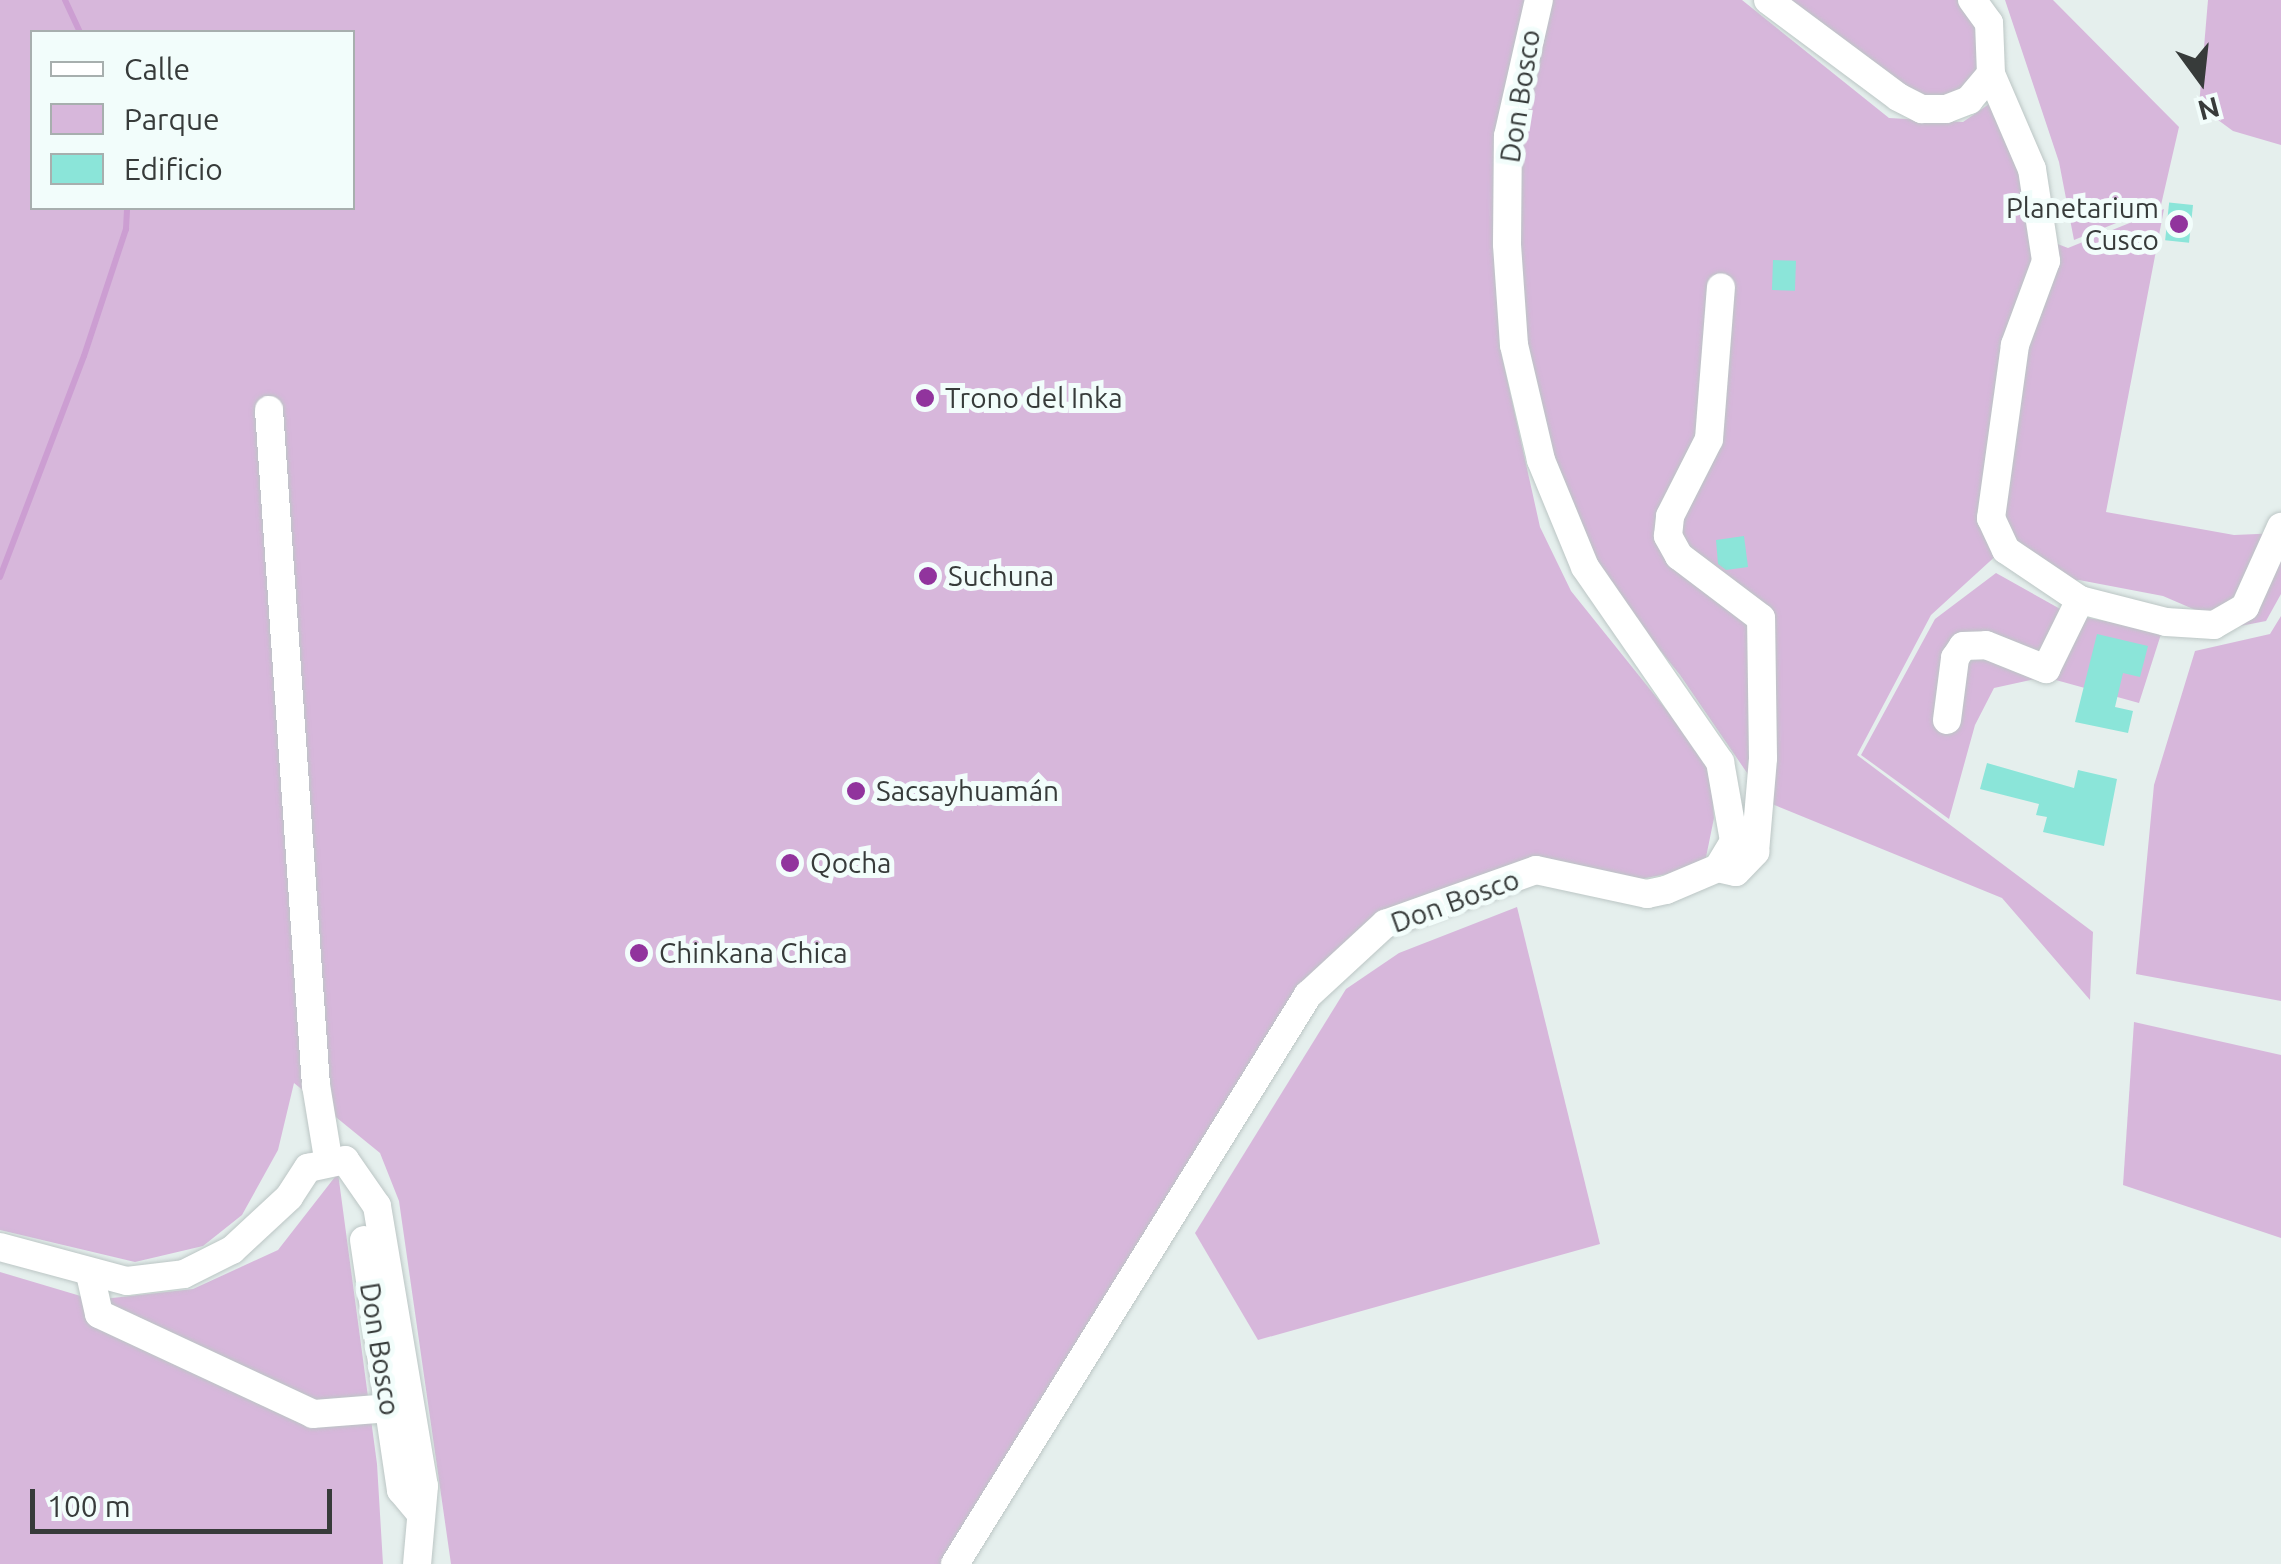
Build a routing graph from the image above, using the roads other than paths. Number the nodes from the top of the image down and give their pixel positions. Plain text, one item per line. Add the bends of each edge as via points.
1 (1539, 0) edge
2 (1768, 0) edge
3 (1972, 0) edge
4 (1991, 74) junction
5 (1721, 288) dead end
6 (269, 410) dead end
7 (2281, 527) edge
8 (2080, 600) junction
9 (1947, 720) dead end
10 (1718, 868) junction
11 (328, 1158) junction
12 (365, 1182) junction
13 (0, 1248) edge
14 (90, 1274) junction
15 (389, 1408) junction
16 (418, 1510) junction
17 (417, 1564) edge
18 (955, 1564) edge

1 - 10 street, Don Bosco via 1508,136 1514,345 1541,460 1576,549 1720,762 1734,841
2 - 4 street via 1922,108 1969,100
3 - 4 street via 1989,23
4 - 8 street via 2032,169 2046,262 2014,344 1991,518 2006,550
5 - 10 street via 1709,439 1670,516 1668,536 1679,556 1762,618 1763,758 1755,852 1736,872
6 - 11 street via 316,1085
7 - 8 street via 2245,607 2214,625 2166,622
8 - 9 street via 2046,669 1986,646 1963,646 1955,658
10 - 18 street, Don Bosco via 1647,894 1536,870 1385,924 1308,995
11 - 12 street via 345,1160
11 - 14 street via 308,1168 289,1197 232,1250 184,1274 127,1280
12 - 15 street, Don Bosco via 360,1209
12 - 16 street, Don Bosco via 378,1206 424,1486
13 - 14 street
14 - 15 street via 99,1314 313,1414
15 - 16 street, Don Bosco via 402,1490
16 - 17 street, Don Bosco

